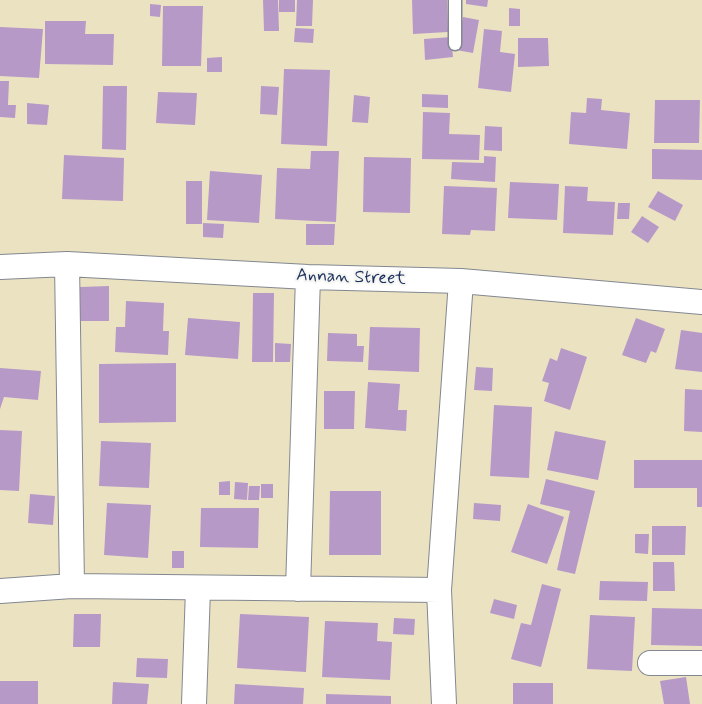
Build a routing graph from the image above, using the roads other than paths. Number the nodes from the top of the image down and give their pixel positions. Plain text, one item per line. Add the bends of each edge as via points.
1 (455, 0) edge
2 (455, 44) dead end
3 (67, 264) junction
4 (0, 267) edge
5 (308, 277) junction
6 (461, 281) junction
7 (702, 302) edge
8 (72, 586) junction
9 (198, 589) junction
10 (298, 589) junction
11 (439, 590) junction
12 (0, 591) edge
13 (650, 663) dead end
14 (702, 663) edge
15 (194, 704) edge
16 (444, 704) edge

1 - 2 lane
3 - 4 street, Annan Street
3 - 5 street, Annan Street
3 - 8 street
5 - 6 street, Annan Street
5 - 10 street
6 - 7 street, Annan Street
6 - 11 street
8 - 9 street
8 - 12 street
9 - 10 street
9 - 15 street
10 - 11 street
11 - 16 street
13 - 14 street

